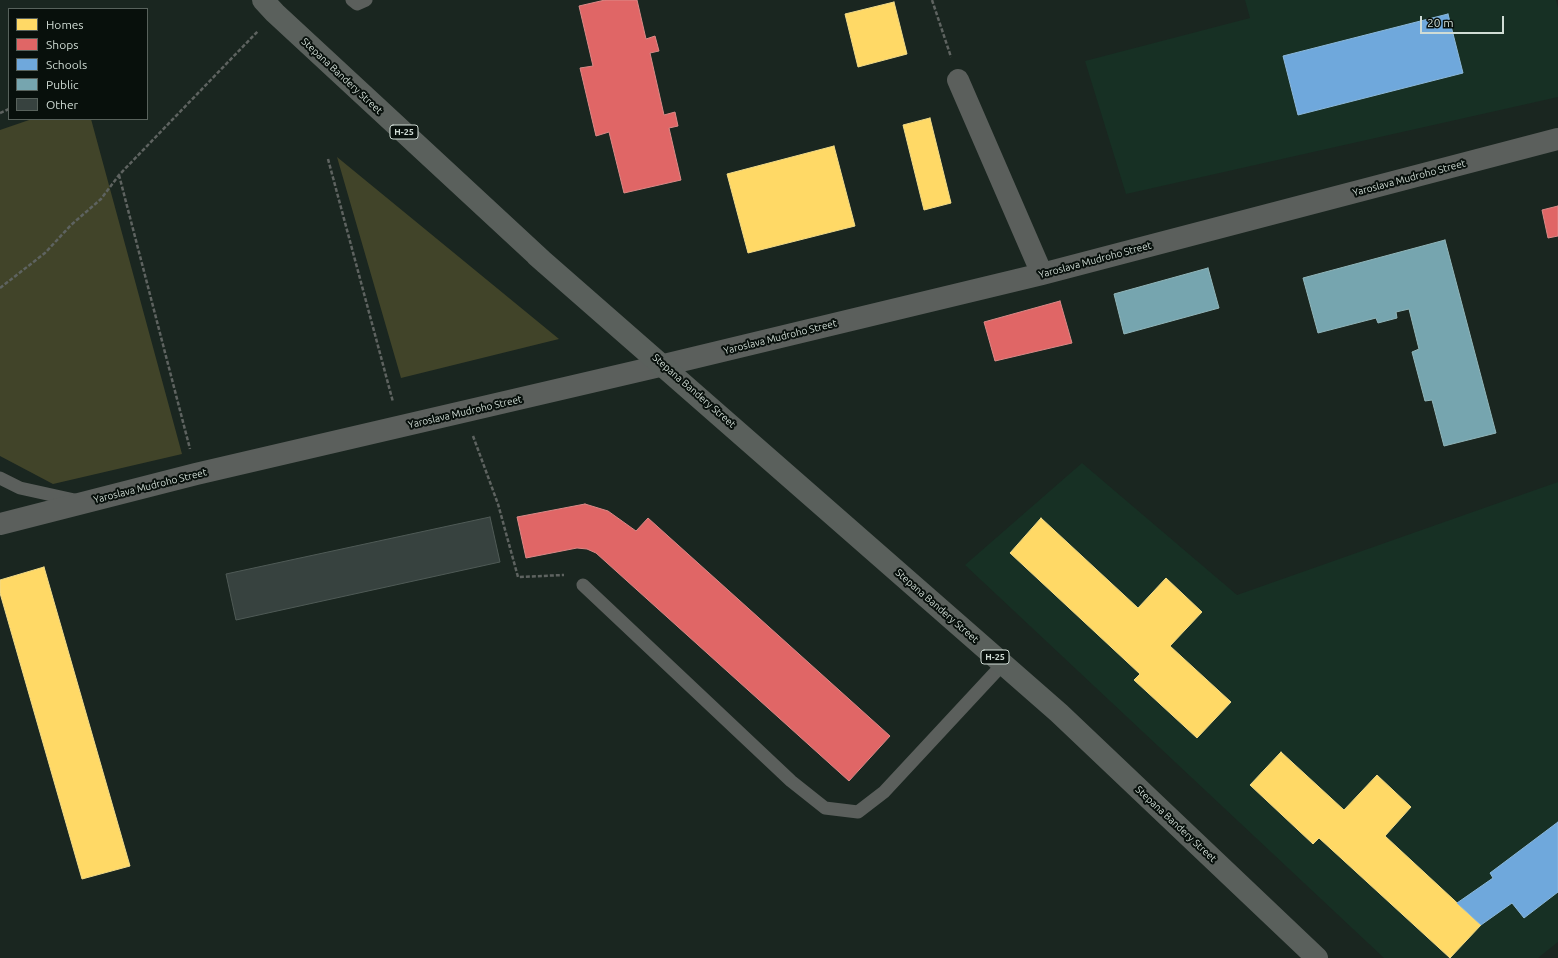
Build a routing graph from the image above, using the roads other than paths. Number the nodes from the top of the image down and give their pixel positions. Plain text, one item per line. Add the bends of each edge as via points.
1 (352, 0) edge
2 (366, 0) edge
3 (269, 7) edge
4 (958, 80) road end
5 (1558, 139) edge
6 (1042, 274) junction
7 (664, 365) junction
8 (0, 478) edge
9 (84, 502) junction
10 (0, 524) edge
11 (583, 585) road end
12 (1004, 664) junction
13 (1317, 958) edge

1 - 2 lane via 356,4
3 - 7 main road, Stepana Bandery Street / Н-25 via 542,260
4 - 6 street
5 - 6 street, Yaroslava Mudroho Street
6 - 7 street, Yaroslava Mudroho Street
7 - 9 street, Yaroslava Mudroho Street
7 - 12 main road, Stepana Bandery Street / Н-25
8 - 9 lane via 20,488
9 - 10 street, Yaroslava Mudroho Street
11 - 12 lane via 791,780 825,808 858,812 884,792
12 - 13 main road, Stepana Bandery Street / Н-25

